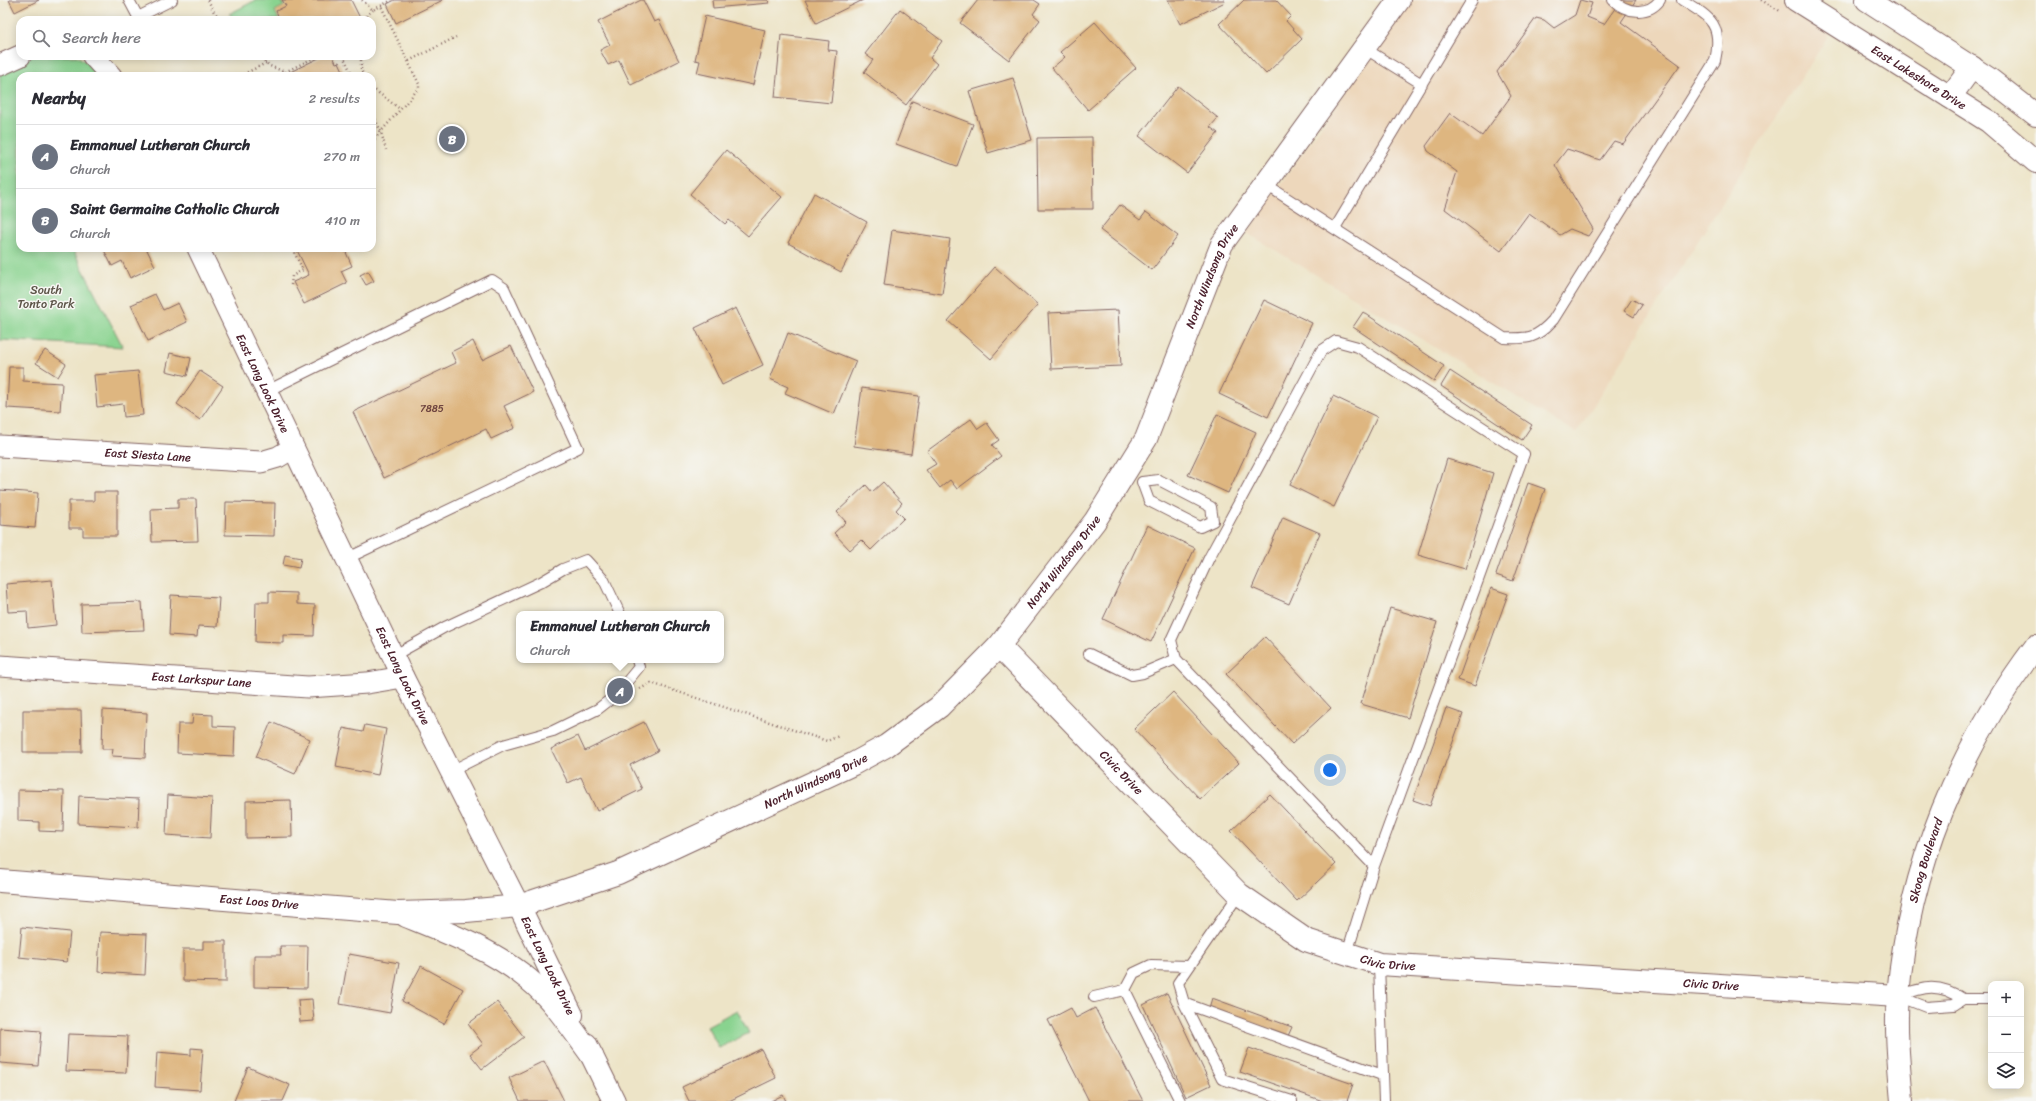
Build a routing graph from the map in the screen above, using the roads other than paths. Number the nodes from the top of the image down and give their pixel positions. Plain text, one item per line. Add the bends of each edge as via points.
1 (129, 0) edge
2 (172, 0) edge
3 (1399, 0) edge
4 (1472, 0) edge
5 (1613, 0) edge
6 (1660, 0) edge
7 (1682, 0) edge
8 (1796, 0) edge
9 (1867, 0) edge
10 (135, 16) edge
11 (142, 16) edge
12 (1364, 48) junction
13 (16, 58) edge
14 (0, 65) edge
15 (1972, 67) junction
16 (1422, 84) junction
17 (1950, 97) junction
18 (2036, 115) edge
19 (2036, 162) edge
20 (1265, 184) junction
21 (1335, 228) junction
22 (200, 252) edge
23 (267, 391) junction
24 (0, 446) edge
25 (293, 448) junction
26 (1134, 476) junction
27 (1213, 521) junction
28 (1226, 527) junction
29 (348, 558) junction
30 (619, 611) edge
31 (1000, 646) junction
32 (2036, 646) edge
33 (1089, 654) dead end
34 (393, 656) junction
35 (1176, 659) junction
36 (638, 663) edge
37 (0, 666) edge
38 (403, 677) junction
39 (451, 771) junction
40 (1374, 866) junction
41 (0, 882) edge
42 (1239, 894) junction
43 (519, 906) junction
44 (398, 913) junction
45 (1347, 953) junction
46 (1379, 964) junction
47 (1189, 966) junction
48 (1125, 990) junction
49 (1898, 996) junction
50 (1094, 997) dead end
51 (1988, 998) edge
52 (1963, 999) junction
53 (1184, 1003) junction
54 (592, 1056) junction
55 (1382, 1075) junction
56 (614, 1101) edge
57 (1180, 1101) edge
58 (1292, 1101) edge
59 (1384, 1101) edge
60 (1902, 1101) edge

1 - 10 lane
2 - 11 lane
3 - 12 street, North Windsong Drive
4 - 16 lane
5 - 6 lane via 1635,12 1657,5
7 - 21 lane via 1705,14 1714,26 1719,43 1716,61 1553,320 1543,331 1526,339 1504,338
8 - 17 street, East Lakeshore Drive
9 - 15 street
12 - 16 lane
12 - 20 street, North Windsong Drive
13 - 14 street
15 - 17 street
15 - 18 street
16 - 21 lane
17 - 19 street, East Lakeshore Drive via 1988,121
20 - 21 lane
20 - 26 street, North Windsong Drive via 1222,244
22 - 23 street, East Long Look Drive
23 - 25 street, East Long Look Drive
23 - 29 lane via 492,280 504,288 578,448
24 - 25 street, East Siesta Lane via 261,462
25 - 29 street, East Long Look Drive
26 - 27 lane via 1159,480 1211,507
26 - 27 lane via 1149,501 1200,527
26 - 31 street, North Windsong Drive via 1095,521
27 - 28 lane
28 - 35 lane via 1171,640
28 - 40 lane via 1321,351 1336,341 1358,347 1524,454
29 - 34 street, East Long Look Drive
30 - 34 lane via 604,580 586,560 563,569
31 - 42 street, Civic Drive
31 - 43 street, North Windsong Drive via 940,707 886,746 853,764 618,873
32 - 49 street, Skoog Boulevard via 1988,716 1946,800 1919,878 1905,944
33 - 35 lane via 1132,675
34 - 38 street, East Long Look Drive
35 - 40 lane
36 - 39 lane via 639,667 616,695 598,709 553,731 503,745
37 - 38 street, East Larkspur Lane via 308,687 367,684
38 - 39 street, East Long Look Drive
39 - 43 street, East Long Look Drive
40 - 45 lane
41 - 44 street, East Loos Drive
42 - 45 street, Civic Drive via 1306,940
42 - 47 lane
43 - 44 street, East Loos Drive
43 - 54 street, East Long Look Drive
44 - 54 street via 452,934 489,953 528,979 555,1006
45 - 46 street, Civic Drive
46 - 49 street, Civic Drive
46 - 55 lane
47 - 48 lane via 1151,965 1134,973
47 - 53 lane via 1178,983
48 - 50 lane
48 - 57 lane
49 - 52 lane via 1926,1008 1954,1005
49 - 52 lane via 1926,986 1952,992
49 - 60 street, Skoog Boulevard
51 - 52 lane
53 - 55 lane
53 - 58 lane via 1222,1079
54 - 56 street, East Long Look Drive
55 - 59 lane

